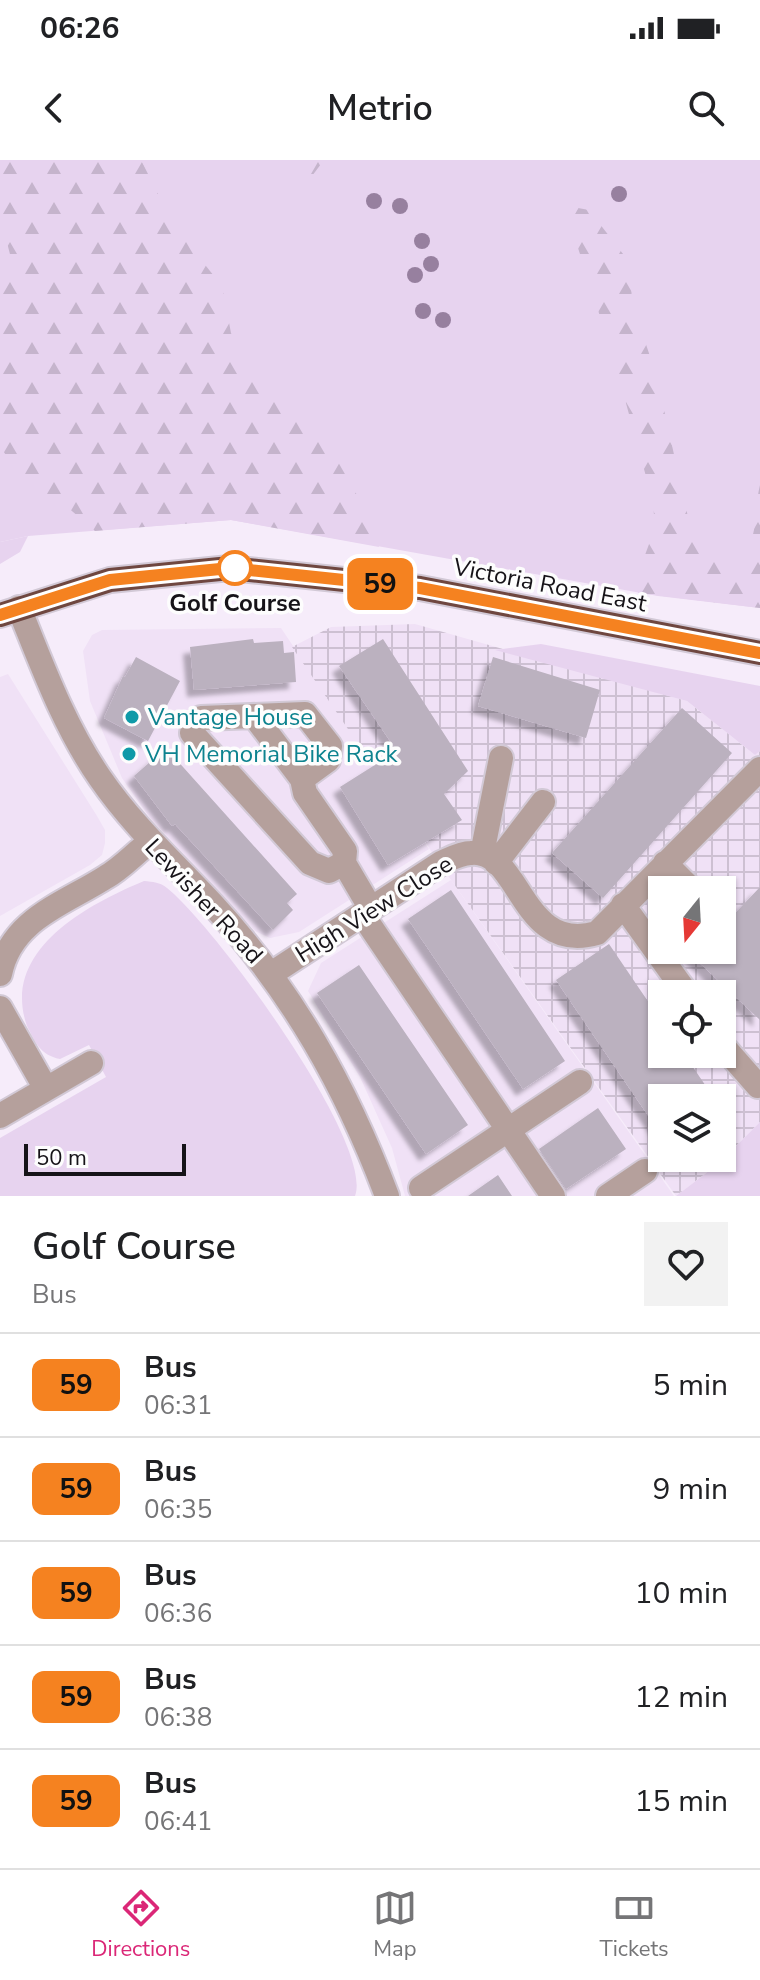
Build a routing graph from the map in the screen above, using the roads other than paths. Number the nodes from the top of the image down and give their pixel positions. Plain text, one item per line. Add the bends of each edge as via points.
1 (9, 611) edge
2 (760, 653) edge
3 (255, 717) junction
4 (501, 758) dead end
5 (760, 769) edge
6 (302, 779) junction
7 (543, 802) dead end
8 (150, 842) junction
9 (489, 858) junction
10 (344, 863) junction
11 (665, 863) junction
12 (678, 876) edge
13 (623, 905) junction
14 (366, 912) junction
15 (5, 946) edge
16 (0, 974) edge
17 (271, 974) junction
18 (677, 980) edge
19 (3, 1023) edge
20 (736, 1061) edge
21 (91, 1063) dead end
22 (580, 1082) dead end
23 (758, 1086) dead end
24 (46, 1089) junction
25 (0, 1116) edge
26 (508, 1130) junction
27 (645, 1171) dead end
28 (421, 1188) dead end
29 (387, 1196) edge
30 (553, 1196) edge
31 (608, 1196) edge

1 - 2 highway, Victoria Road East via 110,580 230,568 420,588
1 - 8 street, Lewisher Road via 98,775
3 - 6 street
3 - 6 street via 305,714 330,746 328,760
3 - 10 street via 201,718 192,733 310,863 329,871
4 - 9 street
5 - 11 street
6 - 10 street via 305,793 345,851
7 - 9 street
8 - 15 street via 109,876 39,915
8 - 17 street, Lewisher Road
9 - 13 street via 537,920 559,934 597,933
9 - 14 street, High View Close via 470,853 441,863
10 - 14 street
11 - 12 street
11 - 13 street
13 - 18 street
14 - 17 street, High View Close
14 - 26 street
15 - 16 street
17 - 29 street, Lewisher Road via 359,1121
19 - 24 street
20 - 23 street
21 - 24 street
22 - 26 street
24 - 25 street
26 - 28 street
26 - 30 street
27 - 31 street

